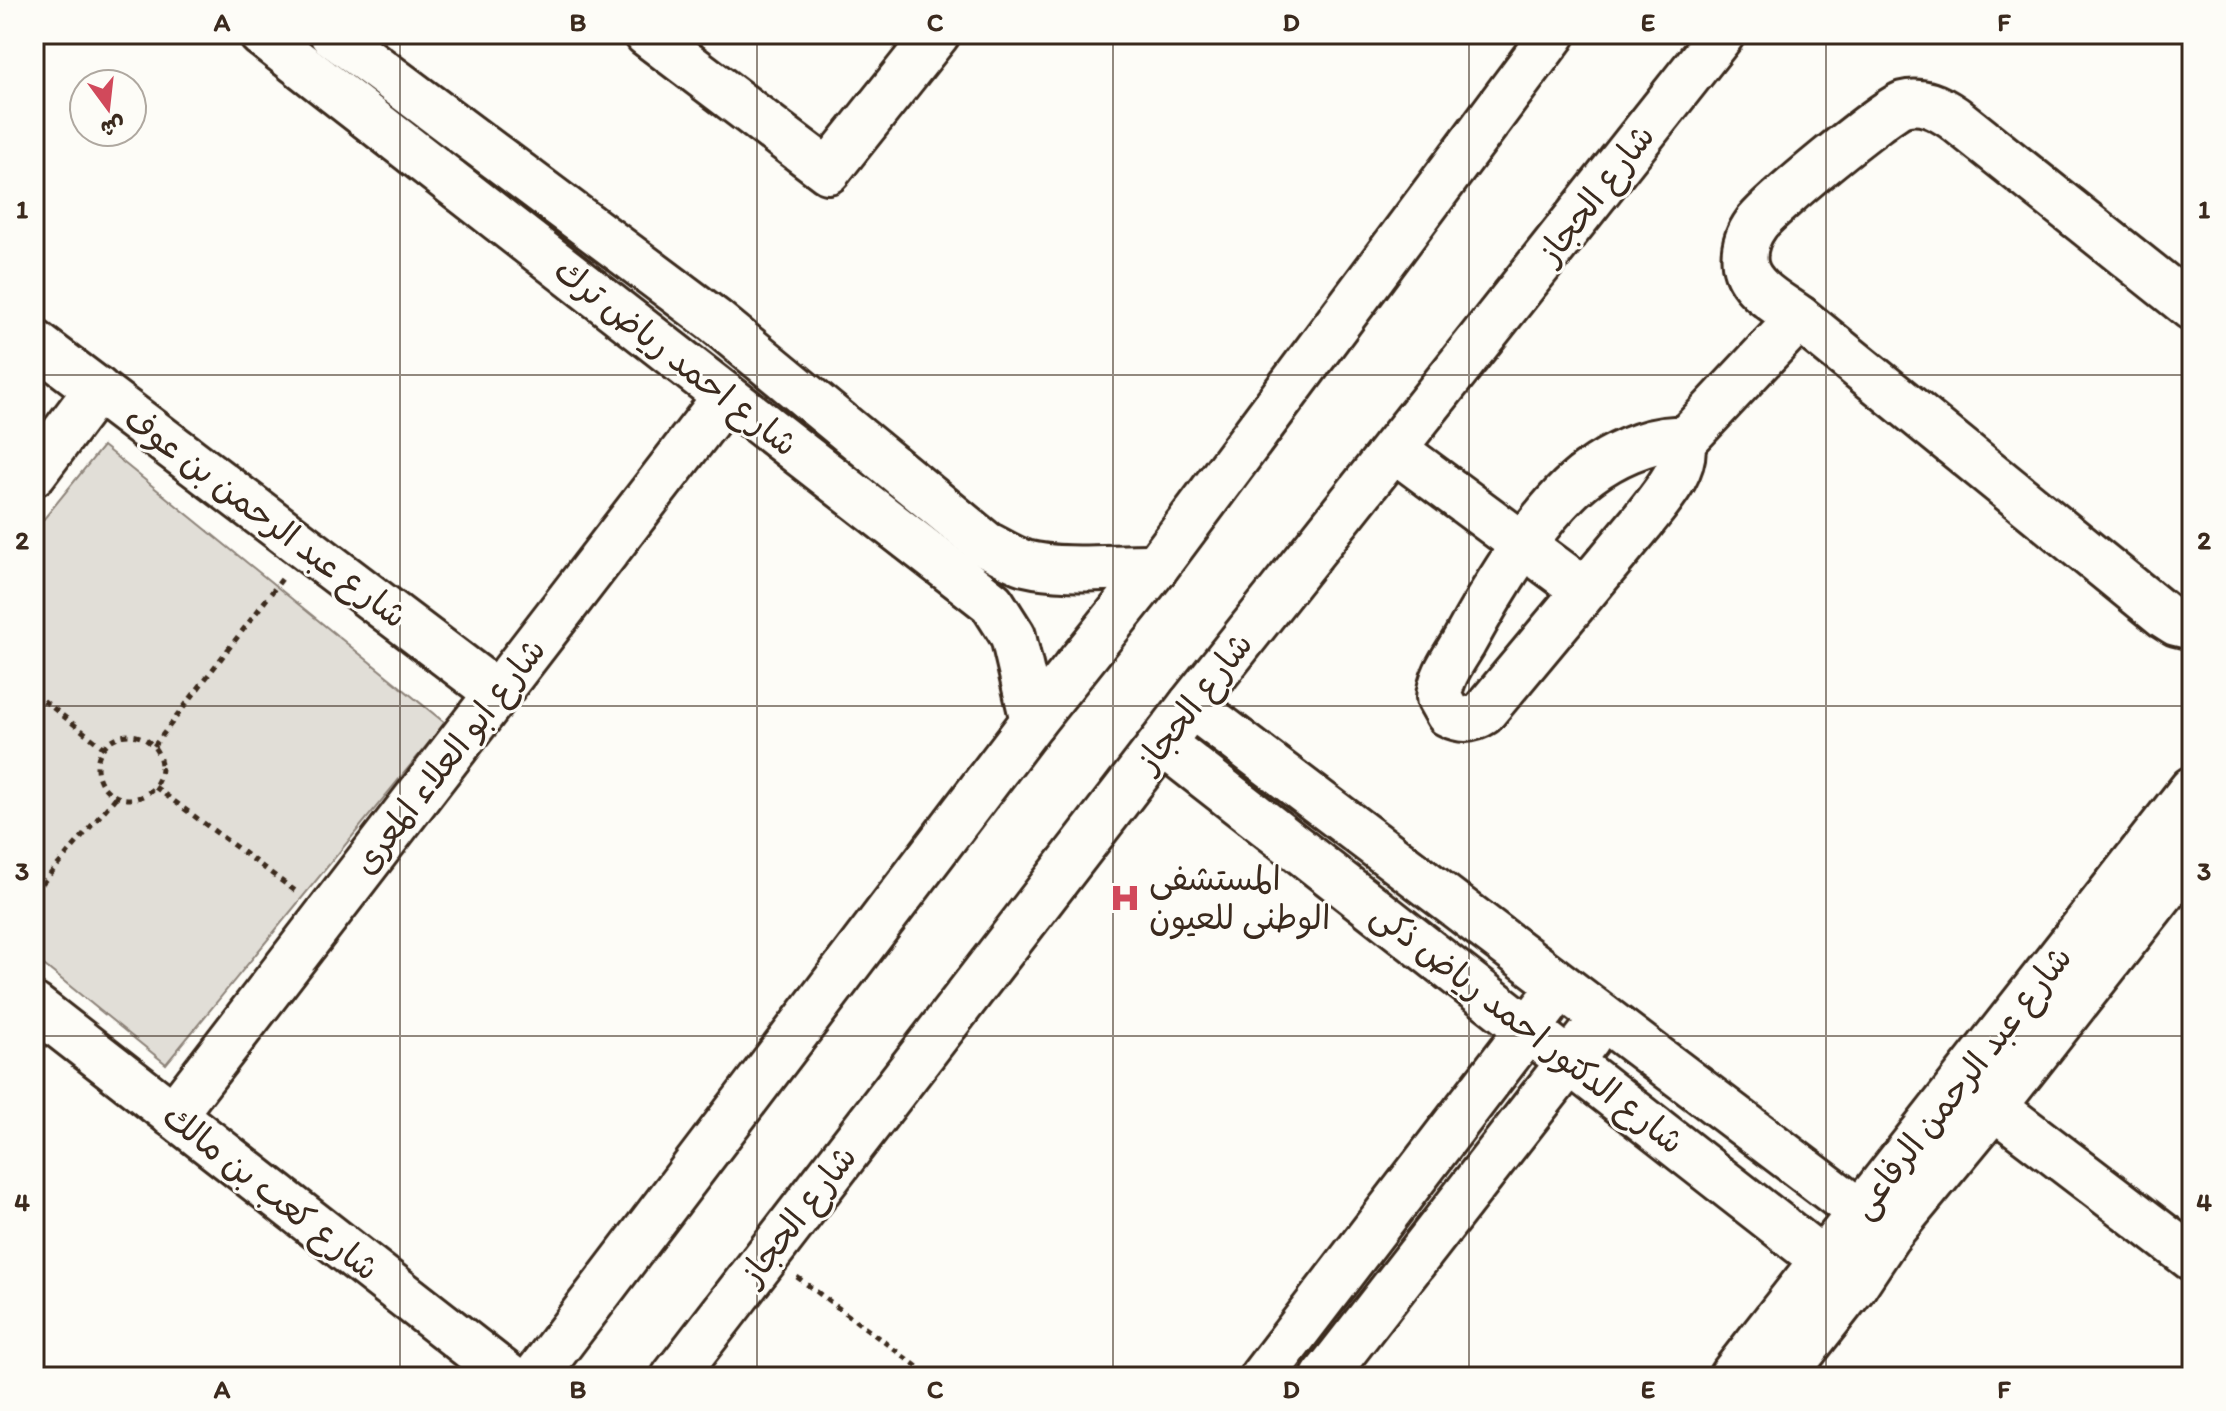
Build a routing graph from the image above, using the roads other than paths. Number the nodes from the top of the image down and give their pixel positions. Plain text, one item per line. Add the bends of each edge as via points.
1 (647, 34) edge
2 (937, 34) edge
3 (1553, 34) edge
4 (340, 36) edge
5 (1706, 41) edge
6 (288, 48) edge
7 (2192, 308) edge
8 (1799, 318) junction
9 (34, 342) edge
10 (97, 389) junction
11 (726, 396) junction
12 (1682, 443) junction
13 (1394, 449) junction
14 (34, 473) edge
15 (1524, 545) junction
16 (1156, 567) junction
17 (1584, 590) junction
18 (2192, 627) edge
19 (497, 693) junction
20 (1191, 705) junction
21 (1033, 721) junction
22 (1162, 743) junction
23 (2192, 789) edge
24 (2192, 855) edge
25 (1561, 986) junction
26 (34, 1006) edge
27 (1603, 1018) junction
28 (1528, 1029) junction
29 (1570, 1061) junction
30 (1994, 1107) junction
31 (173, 1115) junction
32 (1874, 1223) junction
33 (2192, 1258) edge
34 (1838, 1272) junction
35 (509, 1377) edge
36 (535, 1377) edge
37 (674, 1377) edge
38 (1262, 1377) edge
39 (1324, 1377) edge
40 (1731, 1377) edge
41 (1783, 1377) edge

1 - 2 street via 828,171
3 - 16 street
4 - 6 street
4 - 16 street, شارع احمد رياض ترك via 714,320 986,544 1023,562 1063,569
5 - 13 street, شارع الحجاز
6 - 11 street, شارع احمد رياض ترك
7 - 8 street via 1954,118 1917,102 1881,117 1752,230 1744,255 1749,277
8 - 12 street
8 - 18 street via 2165,616
9 - 10 street, شارع عبد الرحمن بن عوف
10 - 14 street
10 - 19 street, شارع عبد الرحمن بن عوف
11 - 19 street, شارع ابو العلاء المعرى
11 - 21 street, شارع احمد رياض ترك via 992,603 1013,636
12 - 15 street via 1652,442 1589,473
12 - 17 street via 1682,460 1659,500
13 - 15 street
13 - 20 street, شارع الحجاز
15 - 17 street
15 - 17 street via 1443,679 1439,698 1448,714 1466,719 1483,713
16 - 21 street
19 - 31 street, شارع ابو العلاء المعرى
20 - 22 street, شارع الحجاز
20 - 25 street, شارع الدكتور احمد رياض ذكى
21 - 36 street
22 - 28 street, شارع الدكتور احمد رياض ذكى
22 - 37 street, شارع الحجاز
23 - 32 street, شارع عبد الرحمن الرفاعى
24 - 30 street, شارع عبد الرحمن الرفاعى
25 - 27 street, شارع الدكتور احمد رياض ذكى
25 - 28 street
26 - 31 street, شارع كعب بن مالك
27 - 29 street
27 - 32 street, شارع الدكتور احمد رياض ذكى
28 - 29 street, شارع الدكتور احمد رياض ذكى
28 - 38 street
29 - 34 street, شارع الدكتور احمد رياض ذكى
29 - 39 street
30 - 32 street, شارع عبد الرحمن الرفاعى
30 - 33 street
31 - 35 street, شارع كعب بن مالك
32 - 34 street, شارع عبد الرحمن الرفاعى
34 - 40 street, شارع عبد الرحمن الرفاعى
34 - 41 street, شارع عبد الرحمن الرفاعى

